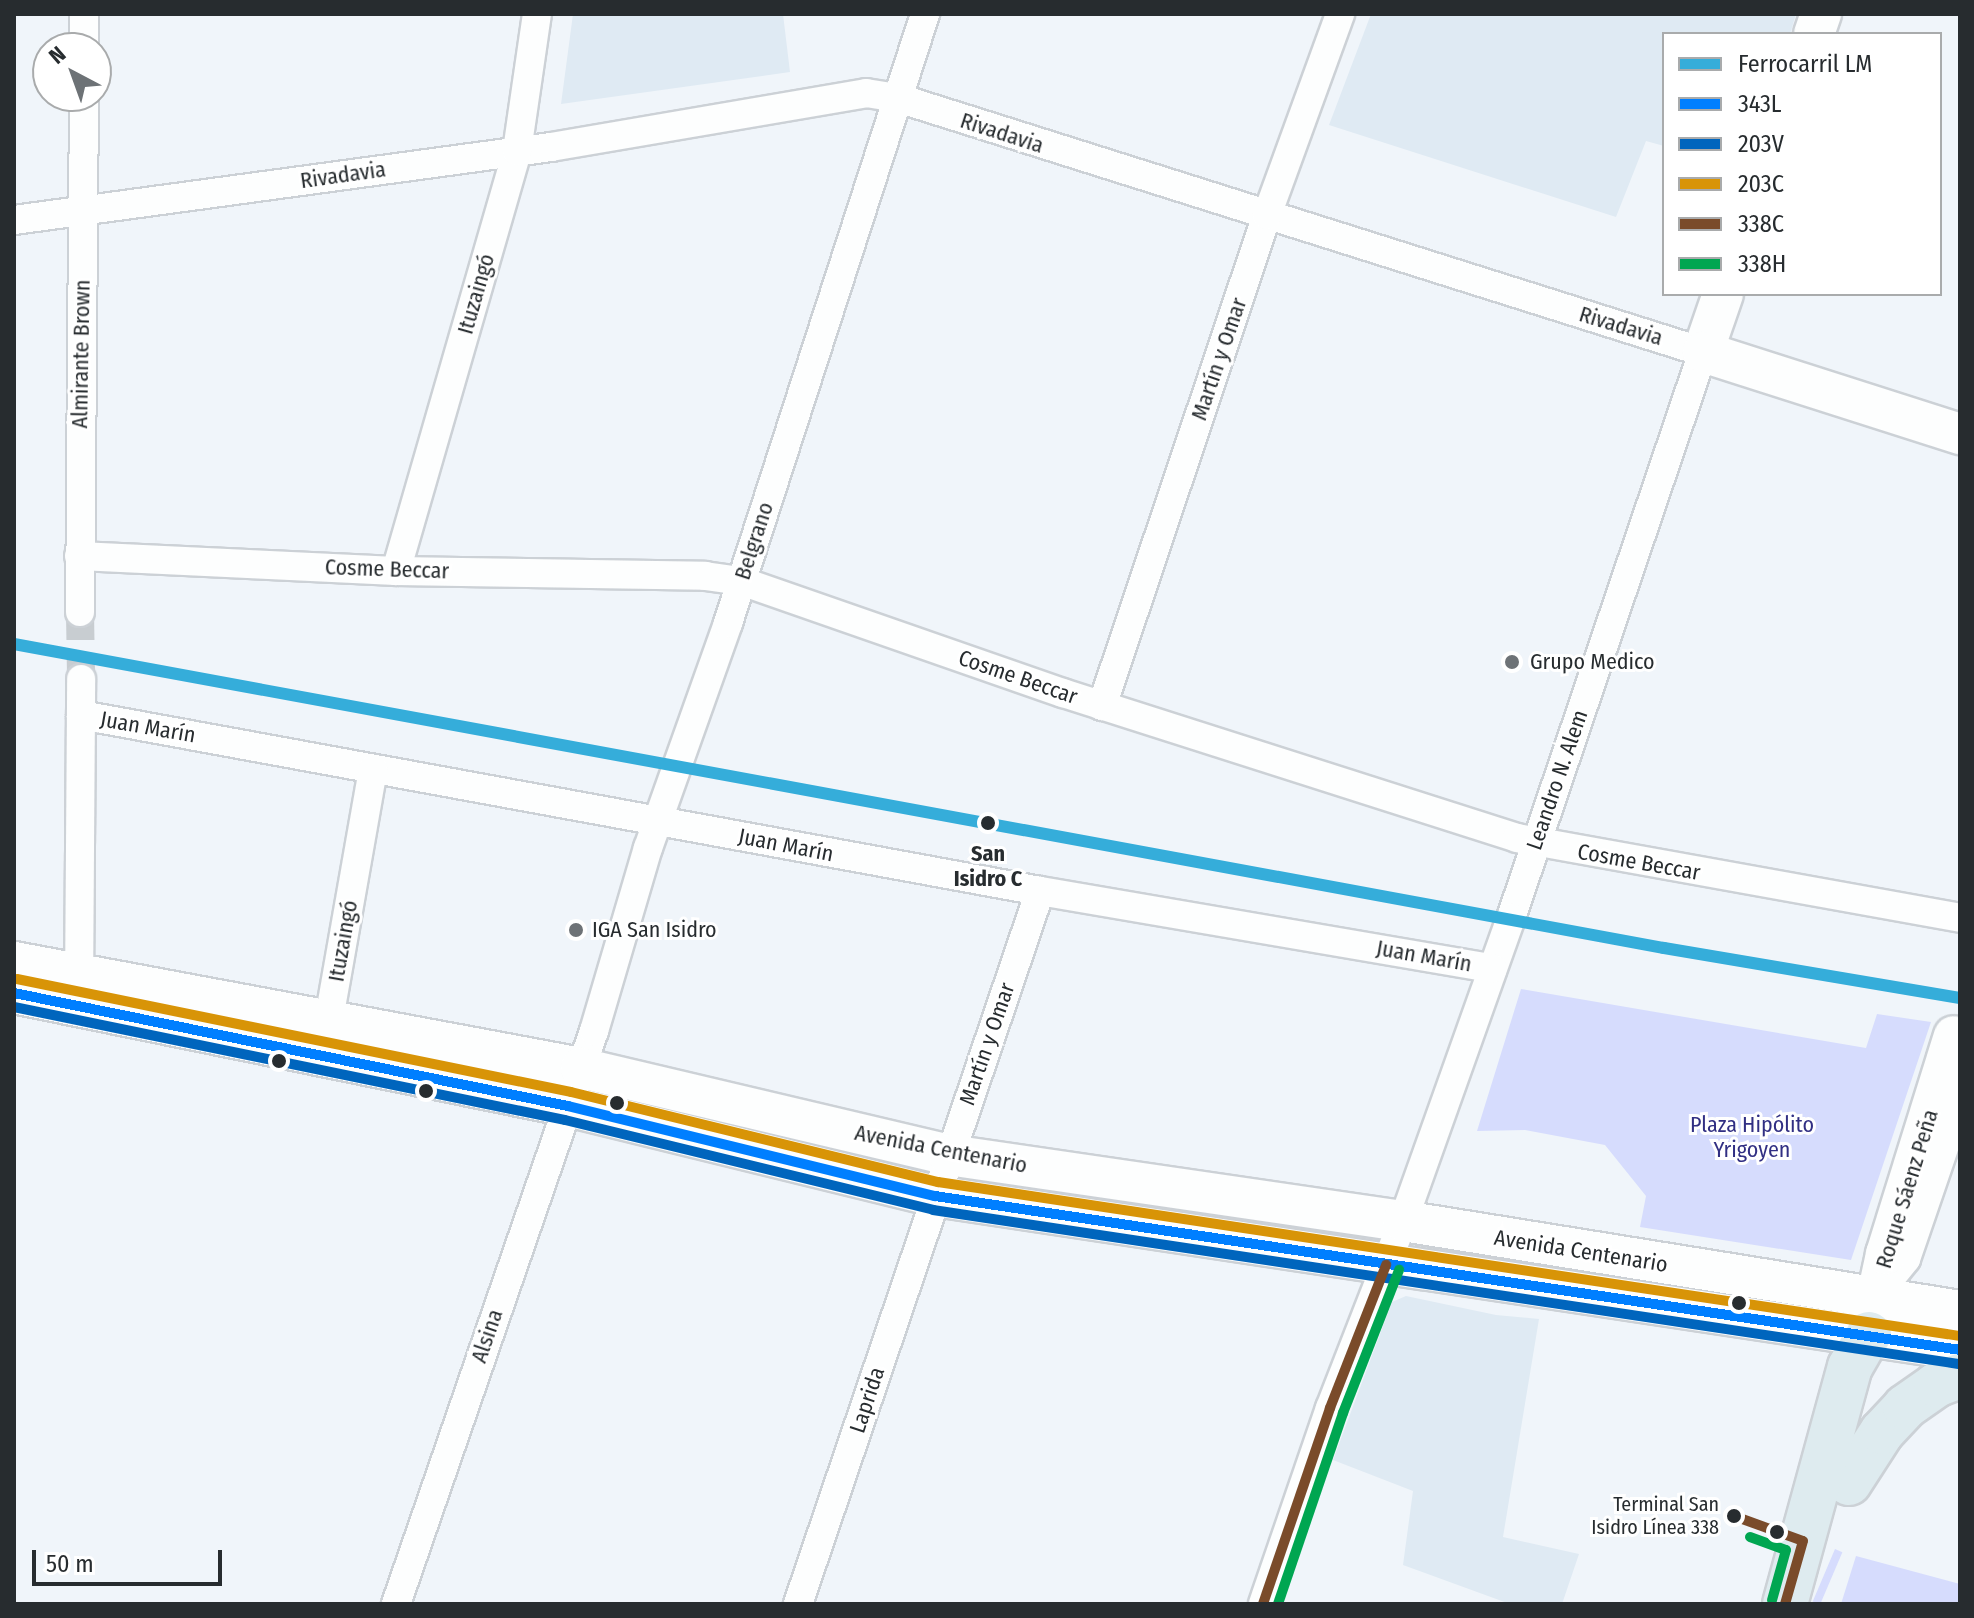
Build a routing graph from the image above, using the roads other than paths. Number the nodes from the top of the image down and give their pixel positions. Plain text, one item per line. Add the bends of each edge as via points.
1 (537, 14) edge
2 (925, 14) edge
3 (1340, 14) edge
4 (898, 98) junction
5 (84, 112) edge
6 (517, 151) junction
7 (83, 210) junction
8 (1267, 215) junction
9 (14, 220) edge
10 (1722, 296) edge
11 (1703, 352) junction
12 (1960, 434) edge
13 (79, 556) junction
14 (396, 571) junction
15 (741, 581) junction
16 (80, 612) tunnel mouth
17 (81, 679) tunnel mouth
18 (1102, 706) junction
19 (81, 715) junction
20 (373, 769) junction
21 (657, 822) junction
22 (1535, 842) junction
23 (1040, 891) junction
24 (1954, 914) edge
25 (14, 962) edge
26 (1492, 968) junction
27 (79, 990) junction
28 (14, 993) edge
29 (329, 1019) junction
30 (1954, 1036) dead end
31 (581, 1068) junction
32 (1960, 1101) edge
33 (568, 1106) junction
34 (949, 1155) junction
35 (935, 1196) junction
36 (1403, 1221) junction
37 (1386, 1265) junction
38 (1960, 1311) edge
39 (1872, 1315) junction
40 (1960, 1350) edge
41 (1960, 1376) edge
42 (1849, 1483) junction
43 (396, 1604) edge
44 (798, 1604) edge
45 (1263, 1604) edge
46 (1785, 1604) edge
47 (1813, 1604) edge

1 - 6 street, Ituzaingó
2 - 4 street, Belgrano
3 - 8 street, Martín y Omar
4 - 6 street, Rivadavia via 866,93
4 - 8 street, Rivadavia
4 - 15 street, Belgrano
5 - 7 street, Almirante Brown
6 - 7 street, Rivadavia
6 - 14 street, Ituzaingó
7 - 9 street, Rivadavia
7 - 13 street, Almirante Brown
8 - 11 street, Rivadavia
8 - 18 street, Martín y Omar
10 - 11 main road, Leandro N. Alem
11 - 12 main road, Rivadavia
11 - 22 street, Leandro N. Alem
13 - 14 street, Cosme Beccar
13 - 16 street, Almirante Brown
14 - 15 street, Cosme Beccar
15 - 18 street, Cosme Beccar
15 - 21 street, Belgrano
17 - 19 street
18 - 22 street, Cosme Beccar
19 - 20 street, Juan Marín
19 - 27 street
20 - 21 street, Juan Marín
20 - 29 street, Ituzaingó
21 - 23 street, Juan Marín
21 - 31 street, Belgrano
22 - 24 street, Cosme Beccar
22 - 26 street, Leandro N. Alem
23 - 26 street, Juan Marín
23 - 34 street, Martín y Omar
25 - 27 main road, Avenida Centenario
26 - 36 street, Leandro N. Alem
27 - 28 main road, Avenida Centenario
27 - 29 main road, Avenida Centenario
27 - 33 main road, Avenida Centenario
29 - 31 main road, Avenida Centenario
30 - 39 main road, Roque Sáenz Peña
31 - 33 street, Alsina
31 - 34 main road, Avenida Centenario
32 - 39 street, Roque Sáenz Peña via 1906,1259
33 - 35 main road, Avenida Centenario
33 - 43 street, Alsina
34 - 35 street, Martín y Omar
34 - 36 main road, Avenida Centenario
35 - 37 main road, Avenida Centenario
35 - 44 street, Laprida
36 - 37 street, Leandro N. Alem
36 - 39 main road, Avenida Centenario
37 - 39 main road, Avenida Centenario
37 - 45 street, Leandro N. Alem
38 - 39 main road
39 - 40 main road
39 - 42 main road via 1879,1372
39 - 46 main road via 1850,1367
41 - 42 main road via 1905,1407
42 - 47 main road

